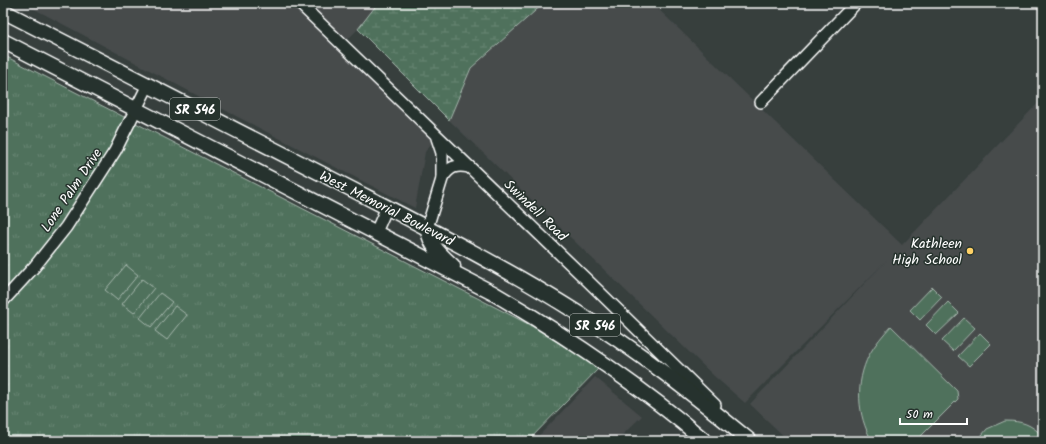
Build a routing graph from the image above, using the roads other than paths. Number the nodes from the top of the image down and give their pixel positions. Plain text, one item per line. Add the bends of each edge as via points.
1 (299, 3) edge
2 (856, 3) edge
3 (3, 11) edge
4 (3, 40) edge
5 (148, 85) junction
6 (761, 102) dead end
7 (135, 108) junction
8 (436, 136) junction
9 (469, 167) junction
10 (442, 179) junction
11 (387, 207) junction
12 (427, 228) junction
13 (376, 232) junction
14 (463, 276) junction
15 (3, 301) edge
16 (705, 441) edge
17 (750, 441) edge

1 - 8 street, Swindell Road
2 - 6 street
3 - 5 main road, West Memorial Boulevard / SR 546
4 - 7 main road, West Memorial Boulevard / SR 546
5 - 7 street, Lone Palm Drive
5 - 11 main road, West Memorial Boulevard / SR 546
7 - 13 main road, West Memorial Boulevard / SR 546
7 - 15 street, Lone Palm Drive via 115,151 66,227
8 - 9 street, Swindell Road
8 - 10 street via 442,153
9 - 10 street via 453,166
9 - 17 street, Swindell Road via 594,286
10 - 12 street
11 - 12 main road, West Memorial Boulevard / SR 546
11 - 13 street
12 - 14 main road via 431,242 438,252
12 - 17 main road, West Memorial Boulevard / SR 546 via 502,268 582,316 677,382
13 - 14 main road, West Memorial Boulevard / SR 546
14 - 16 main road, West Memorial Boulevard / SR 546 via 526,312 596,358

